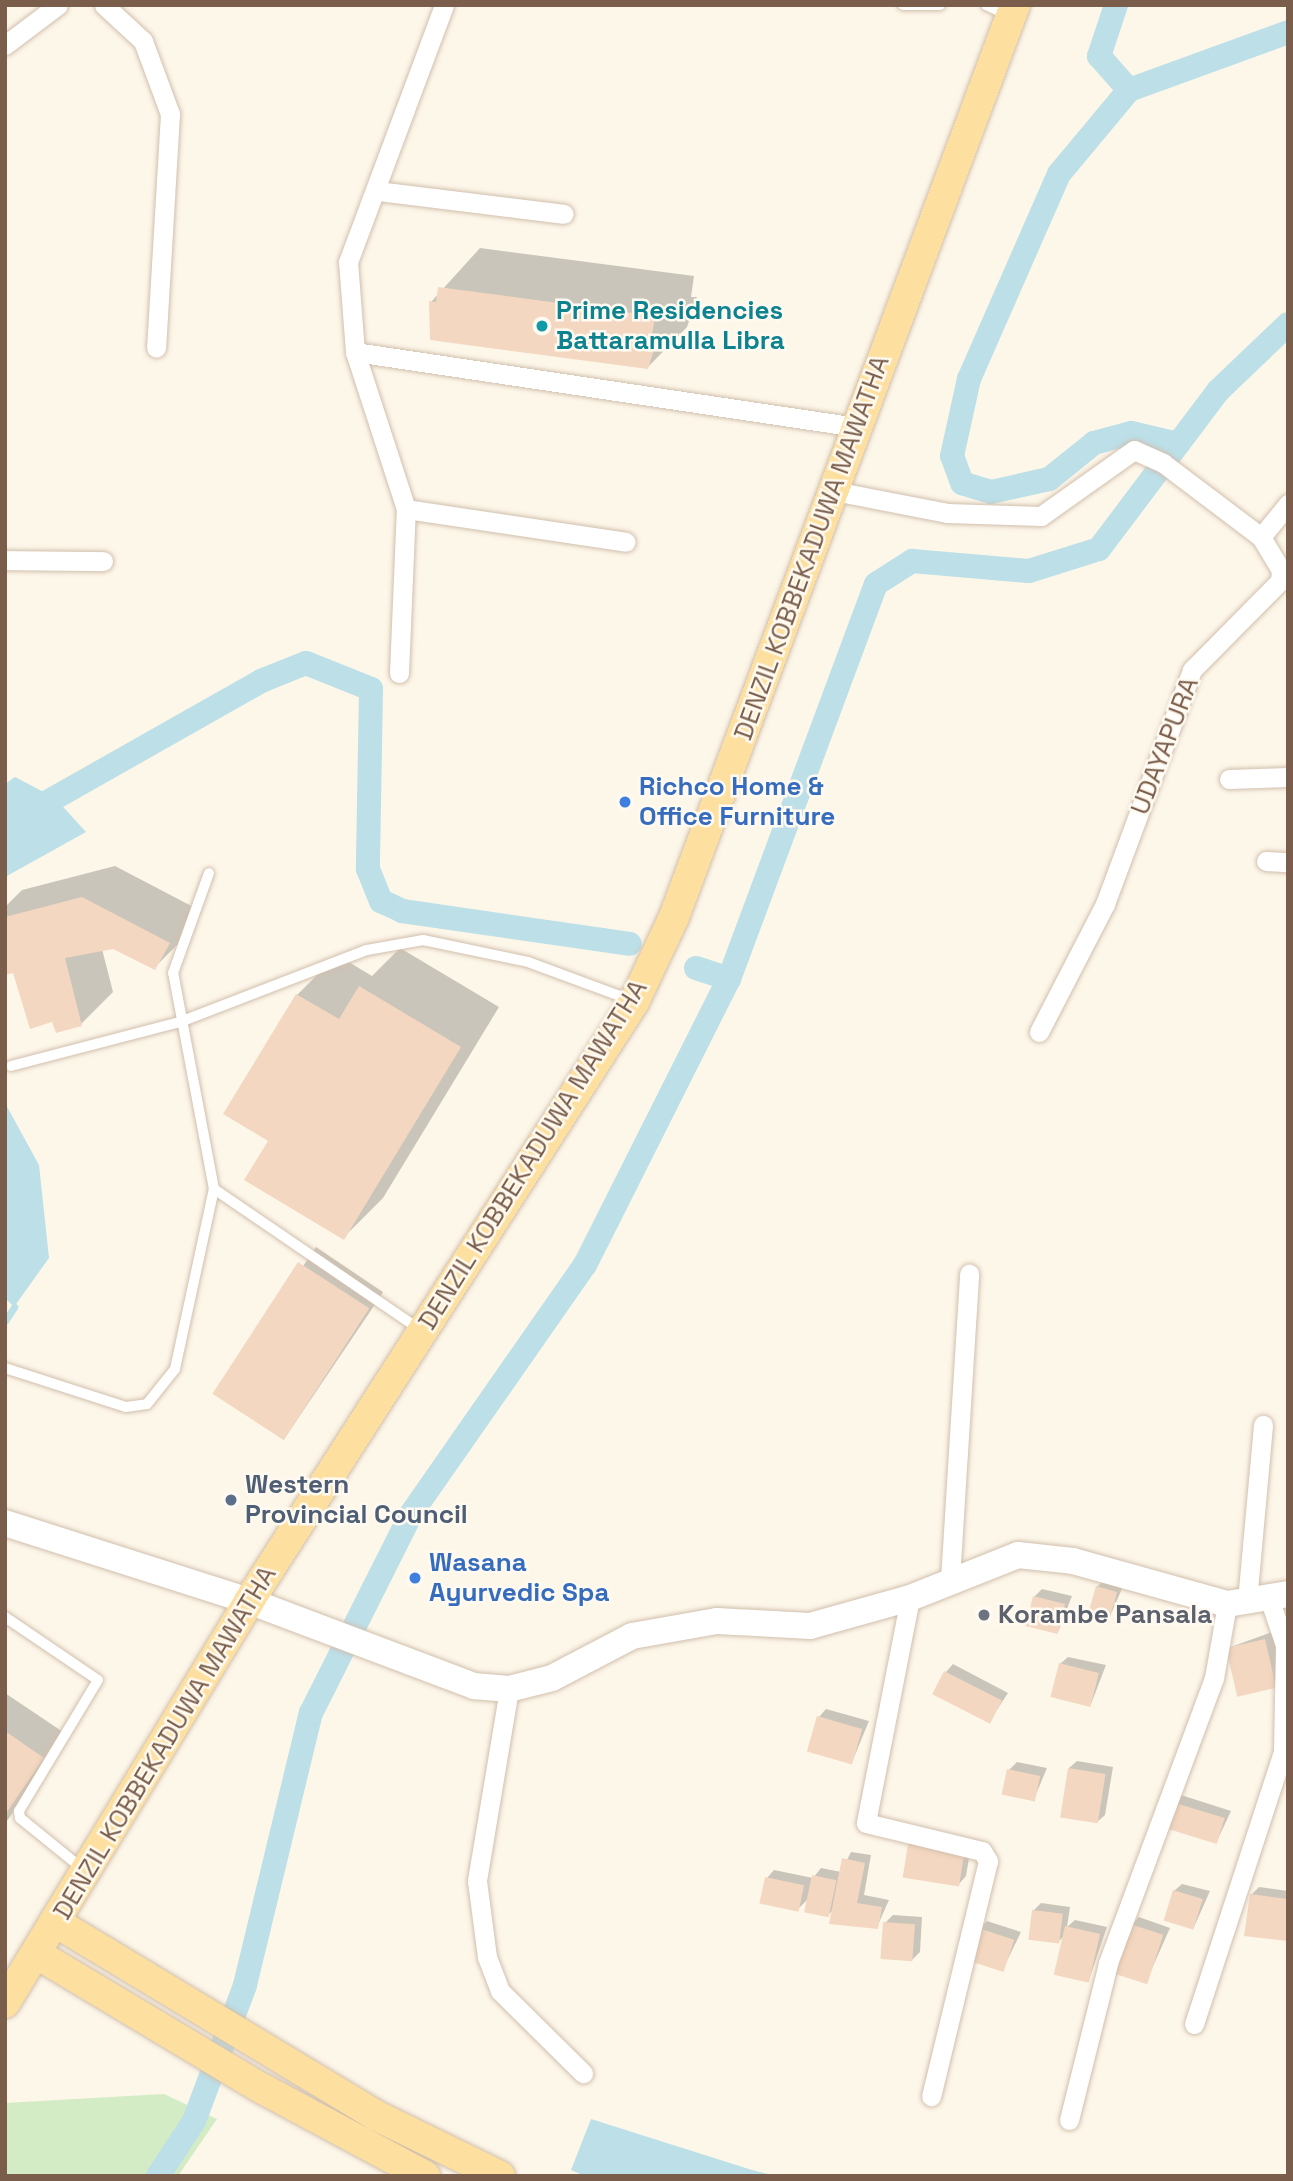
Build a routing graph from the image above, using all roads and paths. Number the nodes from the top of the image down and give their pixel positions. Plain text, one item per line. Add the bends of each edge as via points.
1 (58, 5) edge
2 (104, 5) edge
3 (444, 5) edge
4 (903, 5) edge
5 (940, 5) edge
6 (1004, 9) edge
7 (5, 45) edge
8 (378, 191) junction
9 (564, 214) dead end
10 (156, 348) dead end
11 (355, 352) junction
12 (857, 427) junction
13 (834, 491) junction
14 (1288, 504) edge
15 (406, 509) junction
16 (1261, 537) junction
17 (626, 542) dead end
18 (5, 561) edge
19 (103, 561) dead end
20 (1284, 570) edge
21 (399, 673) dead end
22 (1288, 777) edge
23 (1229, 779) dead end
24 (1266, 860) dead end
25 (1288, 862) edge
26 (209, 873) dead end
27 (634, 1002) junction
28 (180, 1021) junction
29 (1039, 1032) dead end
30 (11, 1066) dead end
31 (215, 1189) junction
32 (969, 1274) dead end
33 (422, 1331) junction
34 (5, 1367) edge
35 (1263, 1426) dead end
36 (5, 1523) edge
37 (950, 1579) junction
38 (910, 1598) junction
39 (1258, 1599) edge
40 (249, 1601) junction
41 (5, 1617) edge
42 (1286, 1645) edge
43 (509, 1689) junction
44 (89, 1874) junction
45 (57, 1923) junction
46 (37, 1954) junction
47 (5, 2003) edge
48 (1194, 2024) dead end
49 (583, 2073) dead end
50 (932, 2096) dead end
51 (1069, 2120) dead end
52 (425, 2176) edge
53 (500, 2176) edge

1 - 7 street
2 - 10 street via 143,41 170,114
3 - 8 street
4 - 5 lane
6 - 12 main road, DENZIL KOBBEKADUWA MAWATHA
8 - 9 street
8 - 11 street via 348,262
11 - 12 street
11 - 15 street
12 - 13 main road, DENZIL KOBBEKADUWA MAWATHA
13 - 16 street, UDAYAPURA via 947,513 1041,516 1134,450 1163,463
13 - 27 main road, DENZIL KOBBEKADUWA MAWATHA via 674,917
14 - 16 street
15 - 17 street
15 - 21 street
16 - 20 street, UDAYAPURA
18 - 19 street
20 - 29 street, UDAYAPURA via 1280,581 1192,670 1105,904
22 - 23 street
24 - 25 street
26 - 28 lane via 173,973
27 - 28 lane via 527,961 423,940 367,950
27 - 33 main road, DENZIL KOBBEKADUWA MAWATHA
28 - 30 lane
28 - 31 lane
31 - 33 lane
31 - 34 lane via 175,1369 147,1404 127,1407
32 - 37 street
33 - 40 main road, DENZIL KOBBEKADUWA MAWATHA
35 - 39 street
36 - 40 street
37 - 38 street
37 - 39 street via 1018,1555 1073,1561
38 - 43 street via 810,1626 717,1621 632,1636 552,1678
38 - 50 street via 866,1823 982,1851 988,1861
39 - 42 street
39 - 51 street via 1214,1678 1108,1962
40 - 43 street via 474,1686
40 - 44 main road, DENZIL KOBBEKADUWA MAWATHA
41 - 44 lane via 98,1680 19,1811 20,1818
42 - 48 street via 1283,1751
43 - 49 street via 477,1881 487,1957 500,1991
44 - 45 main road, DENZIL KOBBEKADUWA MAWATHA
45 - 46 main road, DENZIL KOBBEKADUWA MAWATHA
45 - 53 main road via 282,2062
46 - 47 main road, DENZIL KOBBEKADUWA MAWATHA
46 - 52 main road via 263,2089

